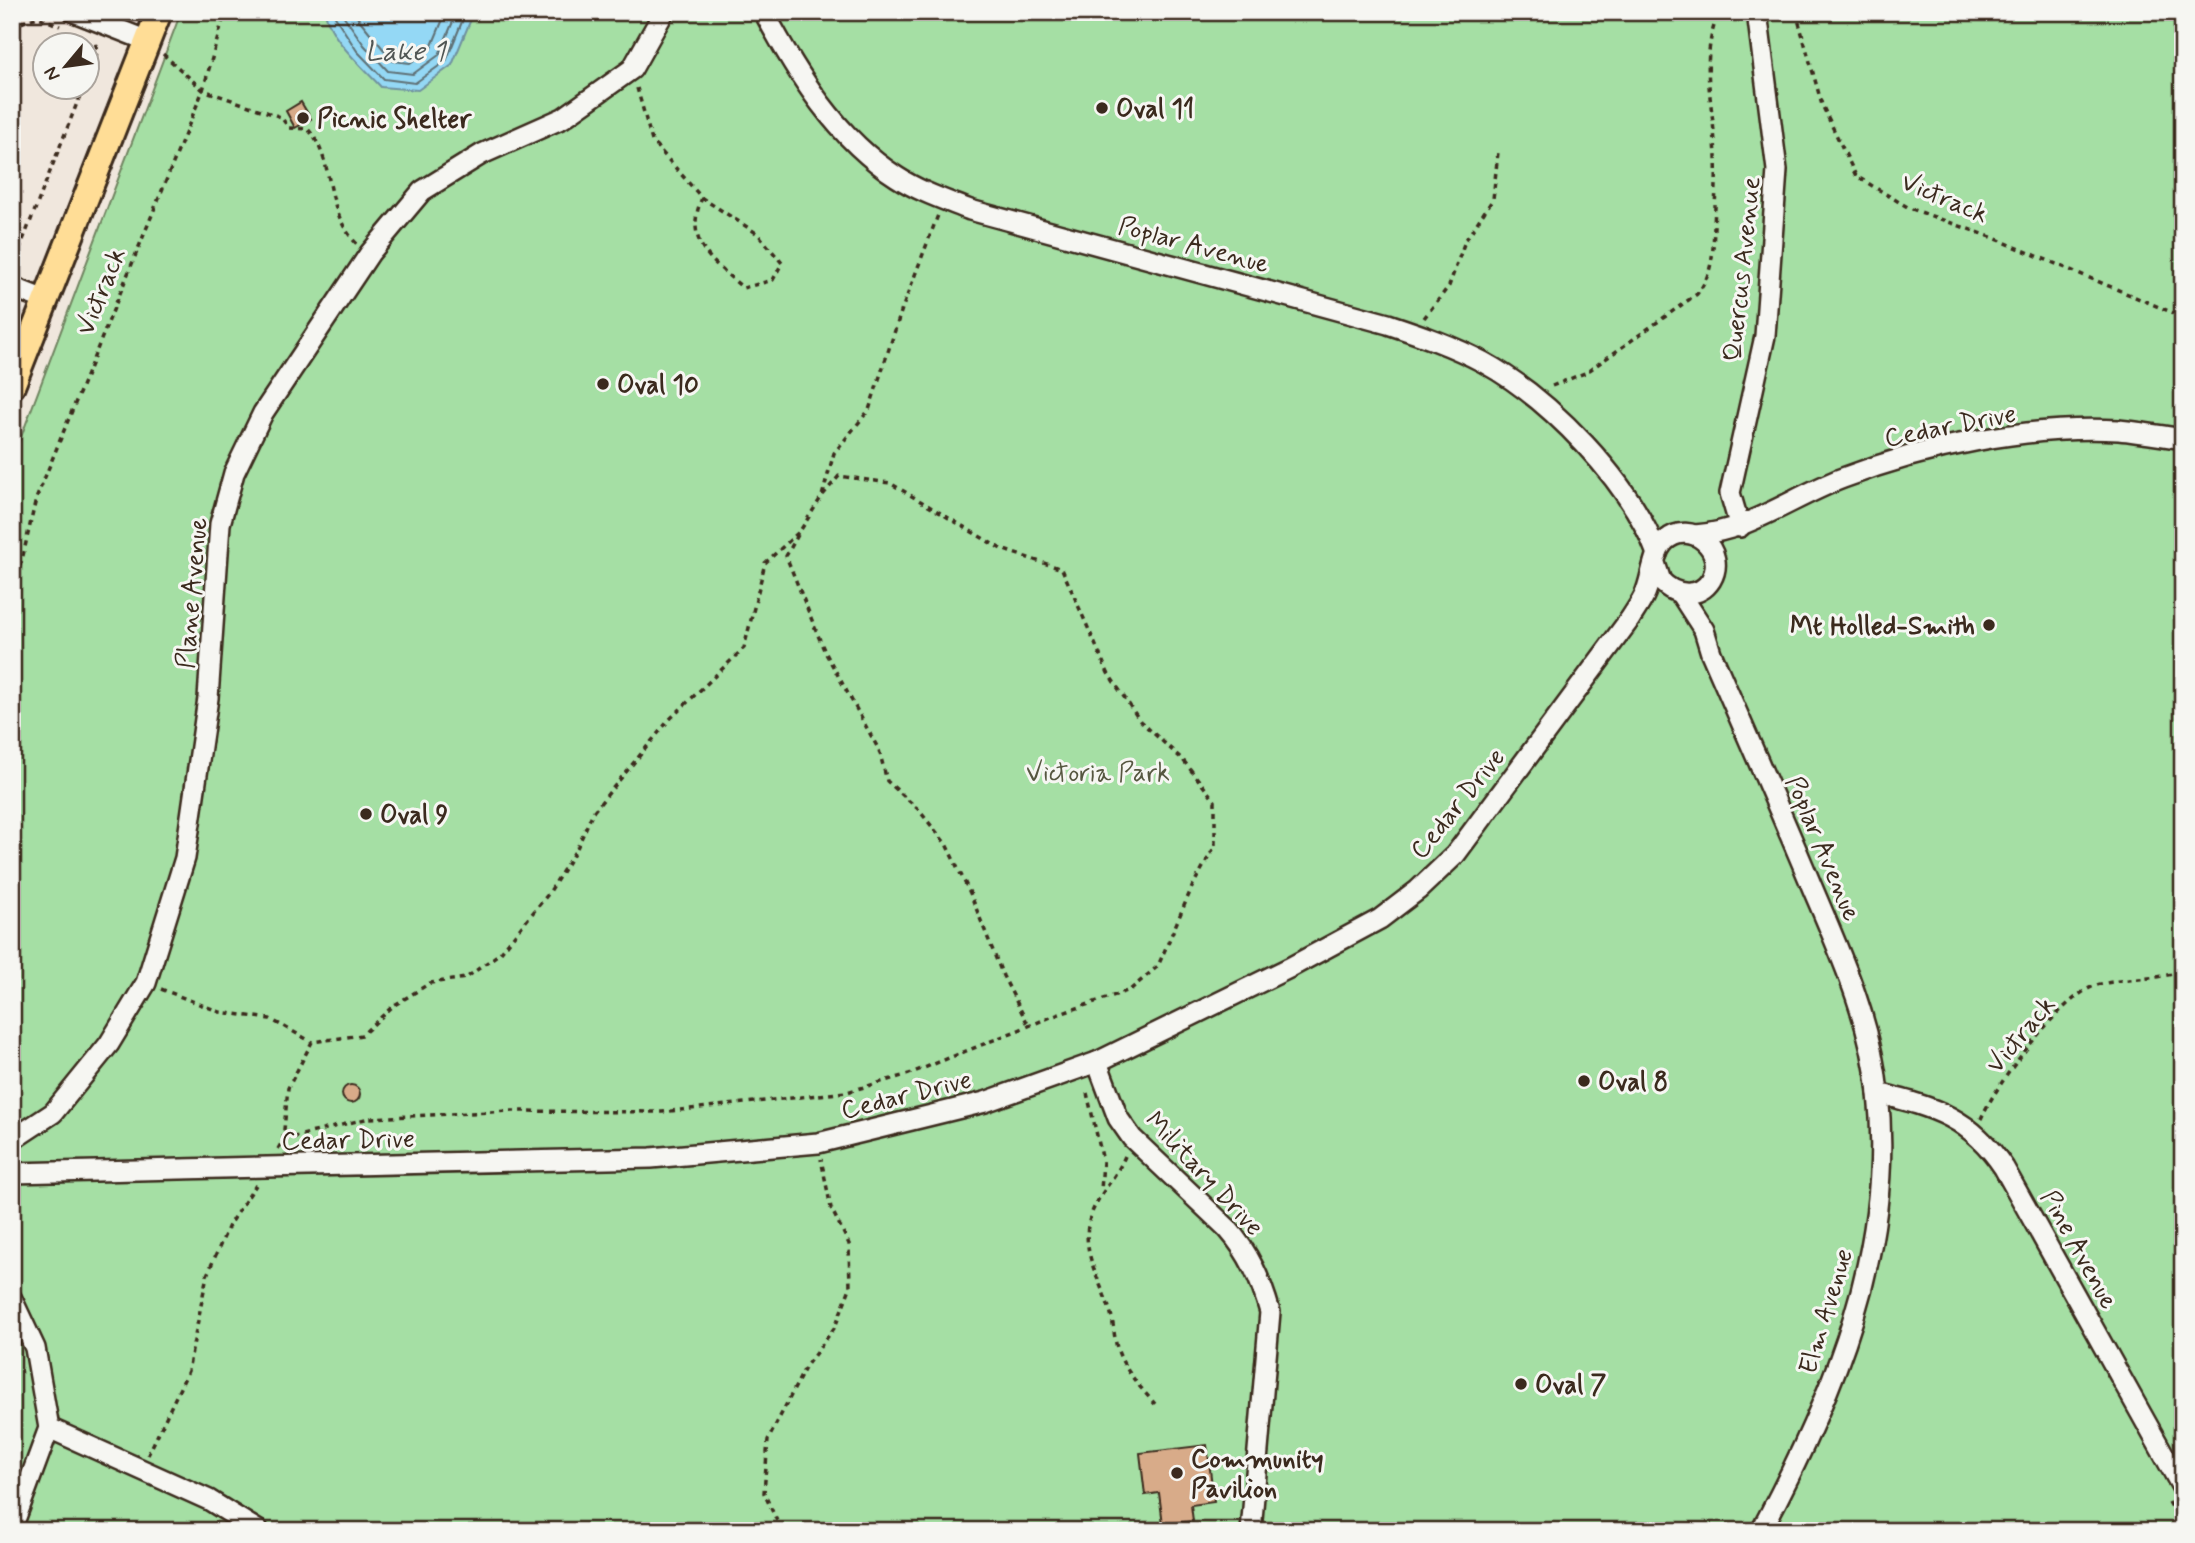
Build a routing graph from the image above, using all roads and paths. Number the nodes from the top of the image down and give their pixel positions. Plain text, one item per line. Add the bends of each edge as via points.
1 (159, 12) edge
2 (225, 12) edge
3 (664, 12) edge
4 (764, 12) edge
5 (1719, 12) edge
6 (1757, 12) edge
7 (1796, 12) edge
8 (73, 22) edge
9 (12, 26) edge
10 (99, 32) edge
11 (102, 33) edge
12 (148, 41) junction
13 (632, 69) junction
14 (203, 90) junction
15 (77, 102) edge
16 (1499, 152) dead end
17 (702, 198) junction
18 (944, 200) junction
19 (370, 253) junction
20 (12, 268) edge
21 (12, 287) edge
22 (45, 300) junction
23 (2183, 317) edge
24 (1413, 332) junction
25 (12, 386) edge
26 (1521, 387) junction
27 (2183, 439) edge
28 (822, 496) junction
29 (1633, 506) junction
30 (1740, 527) junction
31 (800, 531) junction
32 (1691, 534) junction
33 (1715, 556) junction
34 (1656, 558) junction
35 (12, 584) edge
36 (1707, 585) junction
37 (1678, 593) junction
38 (1630, 619) junction
39 (1704, 630) junction
40 (2183, 971) edge
41 (146, 983) junction
42 (1029, 1026) junction
43 (312, 1042) junction
44 (1088, 1065) junction
45 (1878, 1093) junction
46 (1981, 1120) dead end
47 (1132, 1138) junction
48 (12, 1140) edge
49 (283, 1140) junction
50 (818, 1143) junction
51 (268, 1167) junction
52 (12, 1173) edge
53 (1100, 1194) junction
54 (12, 1299) edge
55 (1155, 1404) dead end
56 (49, 1427) junction
57 (141, 1470) junction
58 (2183, 1489) edge
59 (777, 1521) dead end
60 (12, 1528) edge
61 (259, 1531) edge
62 (1251, 1531) edge
63 (1761, 1531) edge

1 - 12 main road
2 - 14 path, Victrack
3 - 13 street, Plane Avenue
4 - 18 street, Poplar Avenue via 807,85 853,141 896,177
5 - 26 path via 1710,33 1707,59 1716,155 1713,253 1705,284 1698,294 1587,373 1556,386
6 - 30 street, Quercus Avenue via 1777,170 1765,337 1730,493
7 - 23 path, Victrack via 1822,105 1856,176 1909,208
8 - 9 path via 38,17
8 - 10 street
11 - 12 street
12 - 14 path
12 - 22 main road
13 - 17 path via 652,141
13 - 19 street, Plane Avenue via 563,118 482,154 422,191
14 - 19 path via 281,117 289,128 308,129 324,159 338,217 355,243
14 - 35 path, Victrack via 36,499
15 - 20 path
16 - 24 path via 1493,199 1465,241 1449,286
17 - 17 path via 758,234 782,263 773,280 743,288 703,253 694,217
18 - 24 street, Poplar Avenue
18 - 28 path via 869,410 834,453
19 - 41 street, Plane Avenue via 263,413 234,473 220,524 208,698 185,859
21 - 22 street
22 - 25 main road
24 - 26 street, Poplar Avenue via 1466,354
26 - 29 street, Poplar Avenue via 1580,441
27 - 30 street, Cedar Drive via 2119,430 1970,442 1841,479
28 - 31 path
28 - 42 path via 839,475 890,483 1001,549 1062,569 1108,673 1140,721 1183,760 1214,802 1215,845 1158,966 1130,990
29 - 32 street, Poplar Avenue via 1657,523
29 - 34 street, Poplar Avenue
30 - 32 street, Cedar Drive
30 - 33 street, Cedar Drive
31 - 42 path via 786,556 824,650 879,750 887,781 946,844
31 - 43 path via 765,563 744,648 669,720 593,812 549,893 499,953 466,978 430,983 393,1006 362,1035
32 - 33 street via 1711,547
32 - 34 street via 1672,536
33 - 36 street via 1716,567
34 - 37 street via 1661,581
34 - 38 street, Cedar Drive via 1644,596
36 - 37 street
36 - 39 street, Poplar Avenue
37 - 38 street, Cedar Drive
37 - 39 street, Poplar Avenue
38 - 44 street, Cedar Drive via 1455,855 1418,890 1380,919 1289,968
39 - 45 street, Poplar Avenue via 1837,945 1866,1028
40 - 46 path, Victrack via 2156,979 2095,985 2057,1013 2014,1066
41 - 43 path via 220,1012 270,1018
41 - 48 street, Plane Avenue via 109,1044 53,1113
42 - 49 path via 909,1074 847,1092 662,1112 512,1111 369,1118
43 - 49 path via 288,1088
44 - 47 street, Military Drive
44 - 50 street, Cedar Drive via 985,1101
44 - 53 path via 1103,1161
45 - 58 street, Pine Avenue via 1949,1115 1991,1149
45 - 63 street, Elm Avenue via 1879,1200 1865,1280 1819,1414
47 - 53 path via 1119,1171
47 - 62 street, Military Drive via 1227,1228 1261,1280 1270,1312
49 - 51 path
50 - 51 street, Cedar Drive via 651,1158
50 - 59 path via 831,1208 849,1244 850,1288 835,1327 806,1366 768,1440 764,1493
51 - 52 street, Cedar Drive
51 - 57 path via 230,1223 207,1275 188,1371
53 - 55 path via 1088,1227 1089,1253 1111,1313 1118,1351
54 - 56 street via 35,1348
56 - 57 street
56 - 60 street
57 - 61 street via 209,1500

